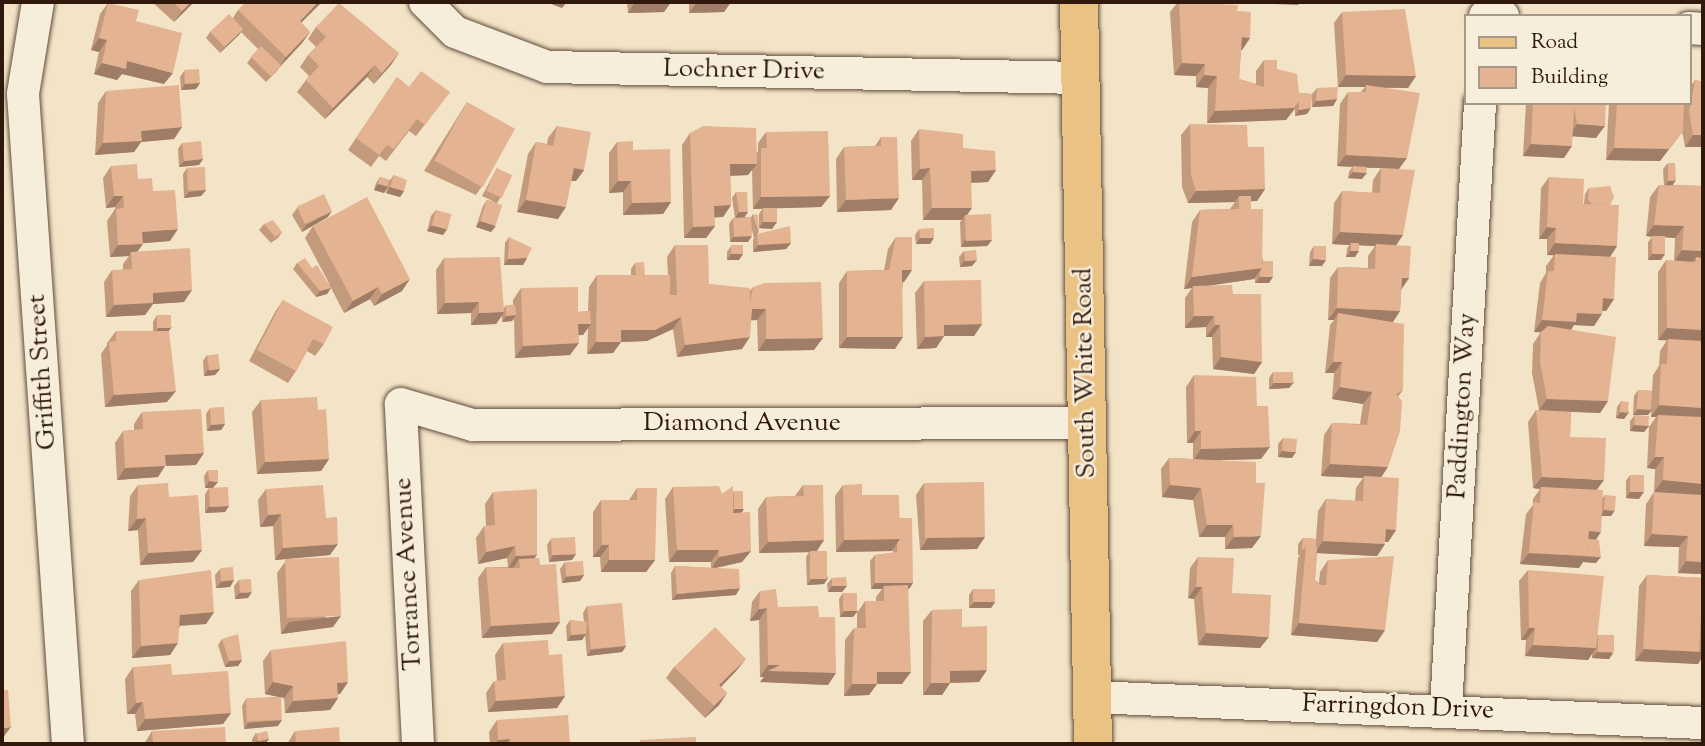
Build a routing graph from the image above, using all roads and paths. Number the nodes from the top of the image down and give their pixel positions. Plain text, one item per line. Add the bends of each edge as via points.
1 (38, 2) edge
2 (425, 2) edge
3 (1079, 2) edge
4 (1082, 78) junction
5 (1480, 105) edge
6 (401, 404) joint
7 (1087, 423) junction
8 (1092, 697) junction
9 (1446, 708) junction
10 (1703, 723) edge
11 (68, 744) edge
12 (418, 744) edge
13 (1093, 744) edge

1 - 11 street, Griffith Street via 23,94
2 - 4 street, Lochner Drive via 455,32 547,67
3 - 4 main road, South White Road
4 - 7 main road, South White Road
5 - 9 street, Paddington Way
6 - 7 street, Diamond Avenue via 473,425
6 - 12 street, Torrance Avenue
7 - 8 main road, South White Road
8 - 9 street, Farringdon Drive
8 - 13 main road, South White Road
9 - 10 street, Farringdon Drive

